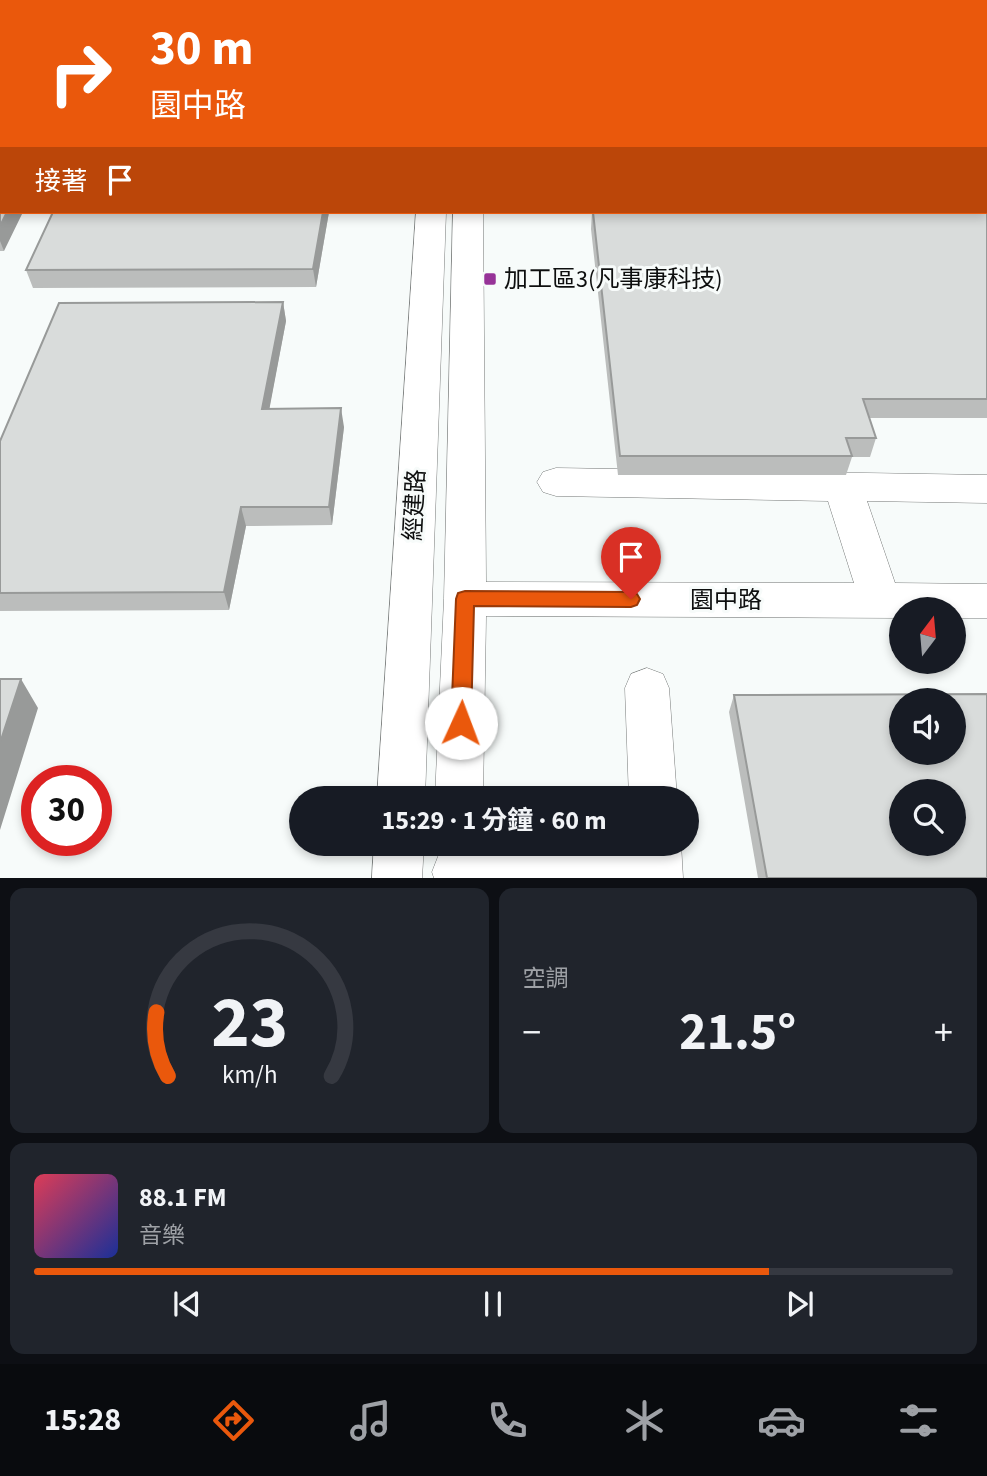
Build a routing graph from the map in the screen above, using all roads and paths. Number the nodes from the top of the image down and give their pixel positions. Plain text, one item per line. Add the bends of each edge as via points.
1 (431, 214) edge
2 (468, 214) edge
3 (556, 482) dead end
4 (842, 486) junction
5 (987, 489) edge
6 (465, 599) junction
7 (880, 600) junction
8 (987, 601) edge
9 (647, 688) dead end
10 (402, 786) edge
11 (459, 786) edge
12 (652, 786) edge
13 (398, 856) edge
14 (657, 856) edge
15 (457, 864) edge
16 (397, 877) edge
17 (658, 877) edge

1 - 10 street, 經建路
2 - 6 street, 經建路
3 - 4 street
4 - 5 street
4 - 7 street
6 - 7 street, 園中路
6 - 11 street, 經建路
7 - 8 street, 園中路
9 - 12 street
13 - 16 street
14 - 17 street
15 - 17 street

